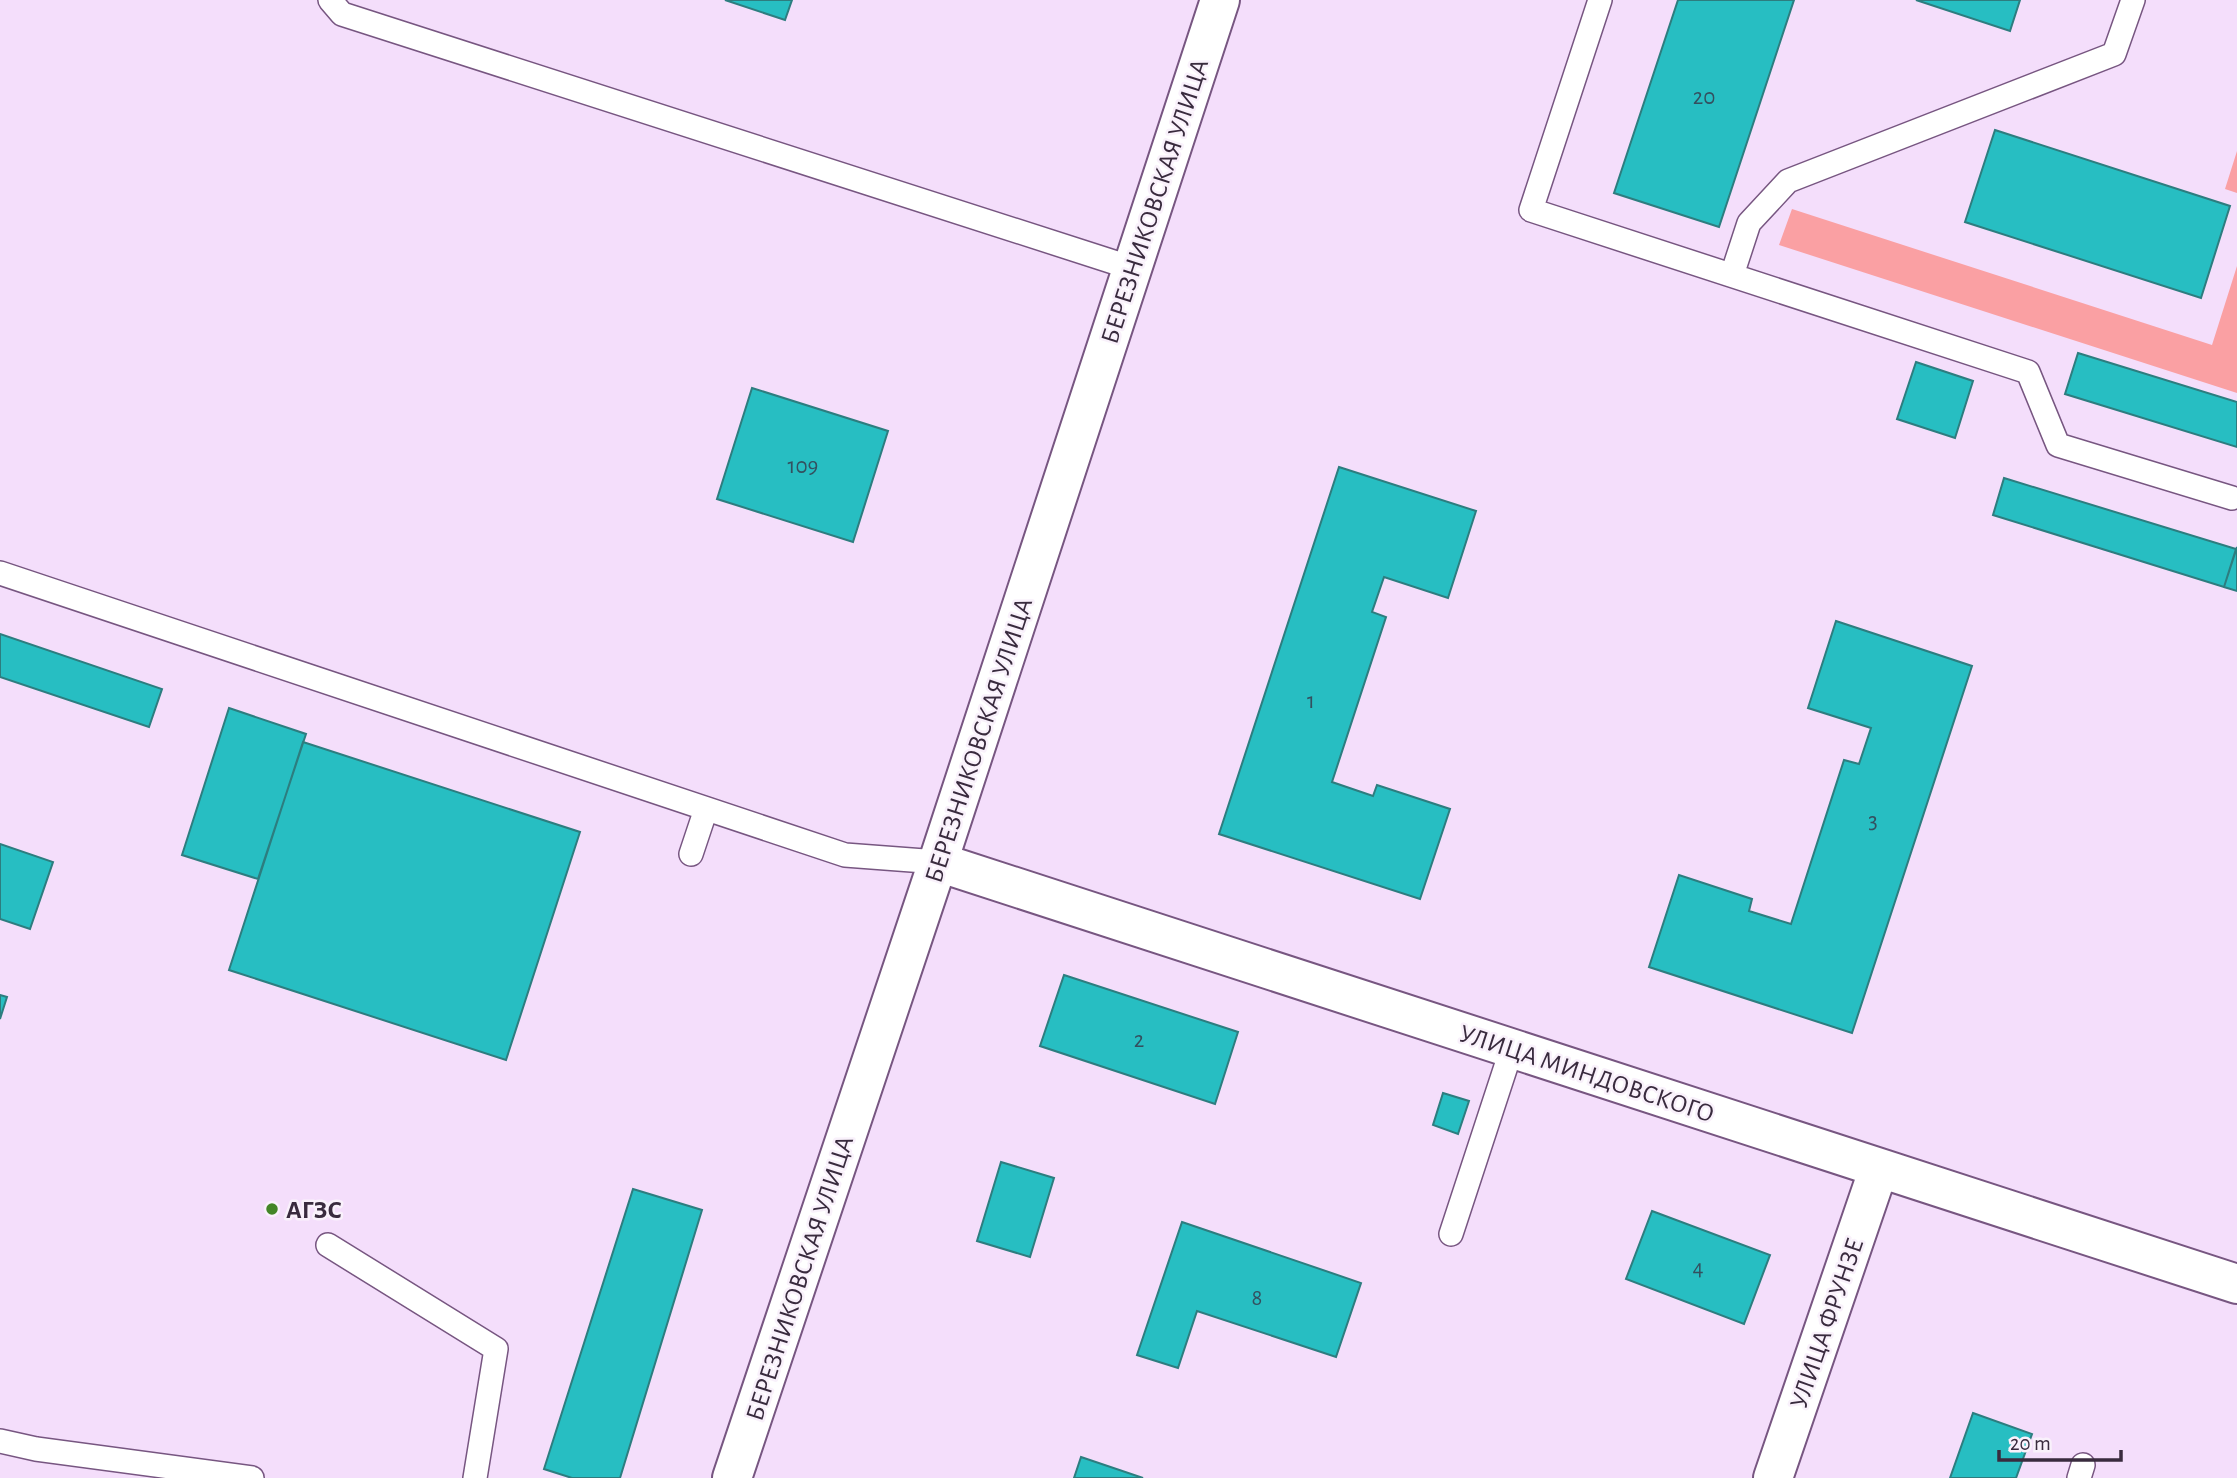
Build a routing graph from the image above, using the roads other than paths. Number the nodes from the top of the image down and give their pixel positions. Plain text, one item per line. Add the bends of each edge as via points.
1 (330, 0) edge
2 (1220, 0) edge
3 (1600, 0) edge
4 (2133, 0) edge
5 (1132, 268) junction
6 (1732, 275) junction
7 (2232, 498) dead end
8 (0, 573) edge
9 (706, 809) junction
10 (691, 854) dead end
11 (938, 862) junction
12 (1513, 1048) junction
13 (1879, 1168) junction
14 (1451, 1234) dead end
15 (328, 1245) dead end
16 (2237, 1284) edge
17 (0, 1441) edge
18 (252, 1478) edge
19 (475, 1478) edge
20 (732, 1478) edge
21 (1773, 1478) edge

1 - 5 lane via 342,14
2 - 5 street, БЕРЕЗНИКОВСКАЯ УЛИЦА
3 - 6 lane via 1531,210
4 - 6 lane via 2114,54 1788,181 1749,223
5 - 11 street, БЕРЕЗНИКОВСКАЯ УЛИЦА
6 - 7 lane via 2028,372 2058,445
8 - 9 lane
9 - 10 lane
9 - 11 lane via 845,855
11 - 12 street, УЛИЦА МИНДОВСКОГО
11 - 20 street, БЕРЕЗНИКОВСКАЯ УЛИЦА
12 - 13 street, УЛИЦА МИНДОВСКОГО
12 - 14 lane
13 - 16 street, УЛИЦА МИНДОВСКОГО
13 - 21 street, УЛИЦА ФРУНЗЕ
15 - 19 lane via 496,1349
17 - 18 lane

